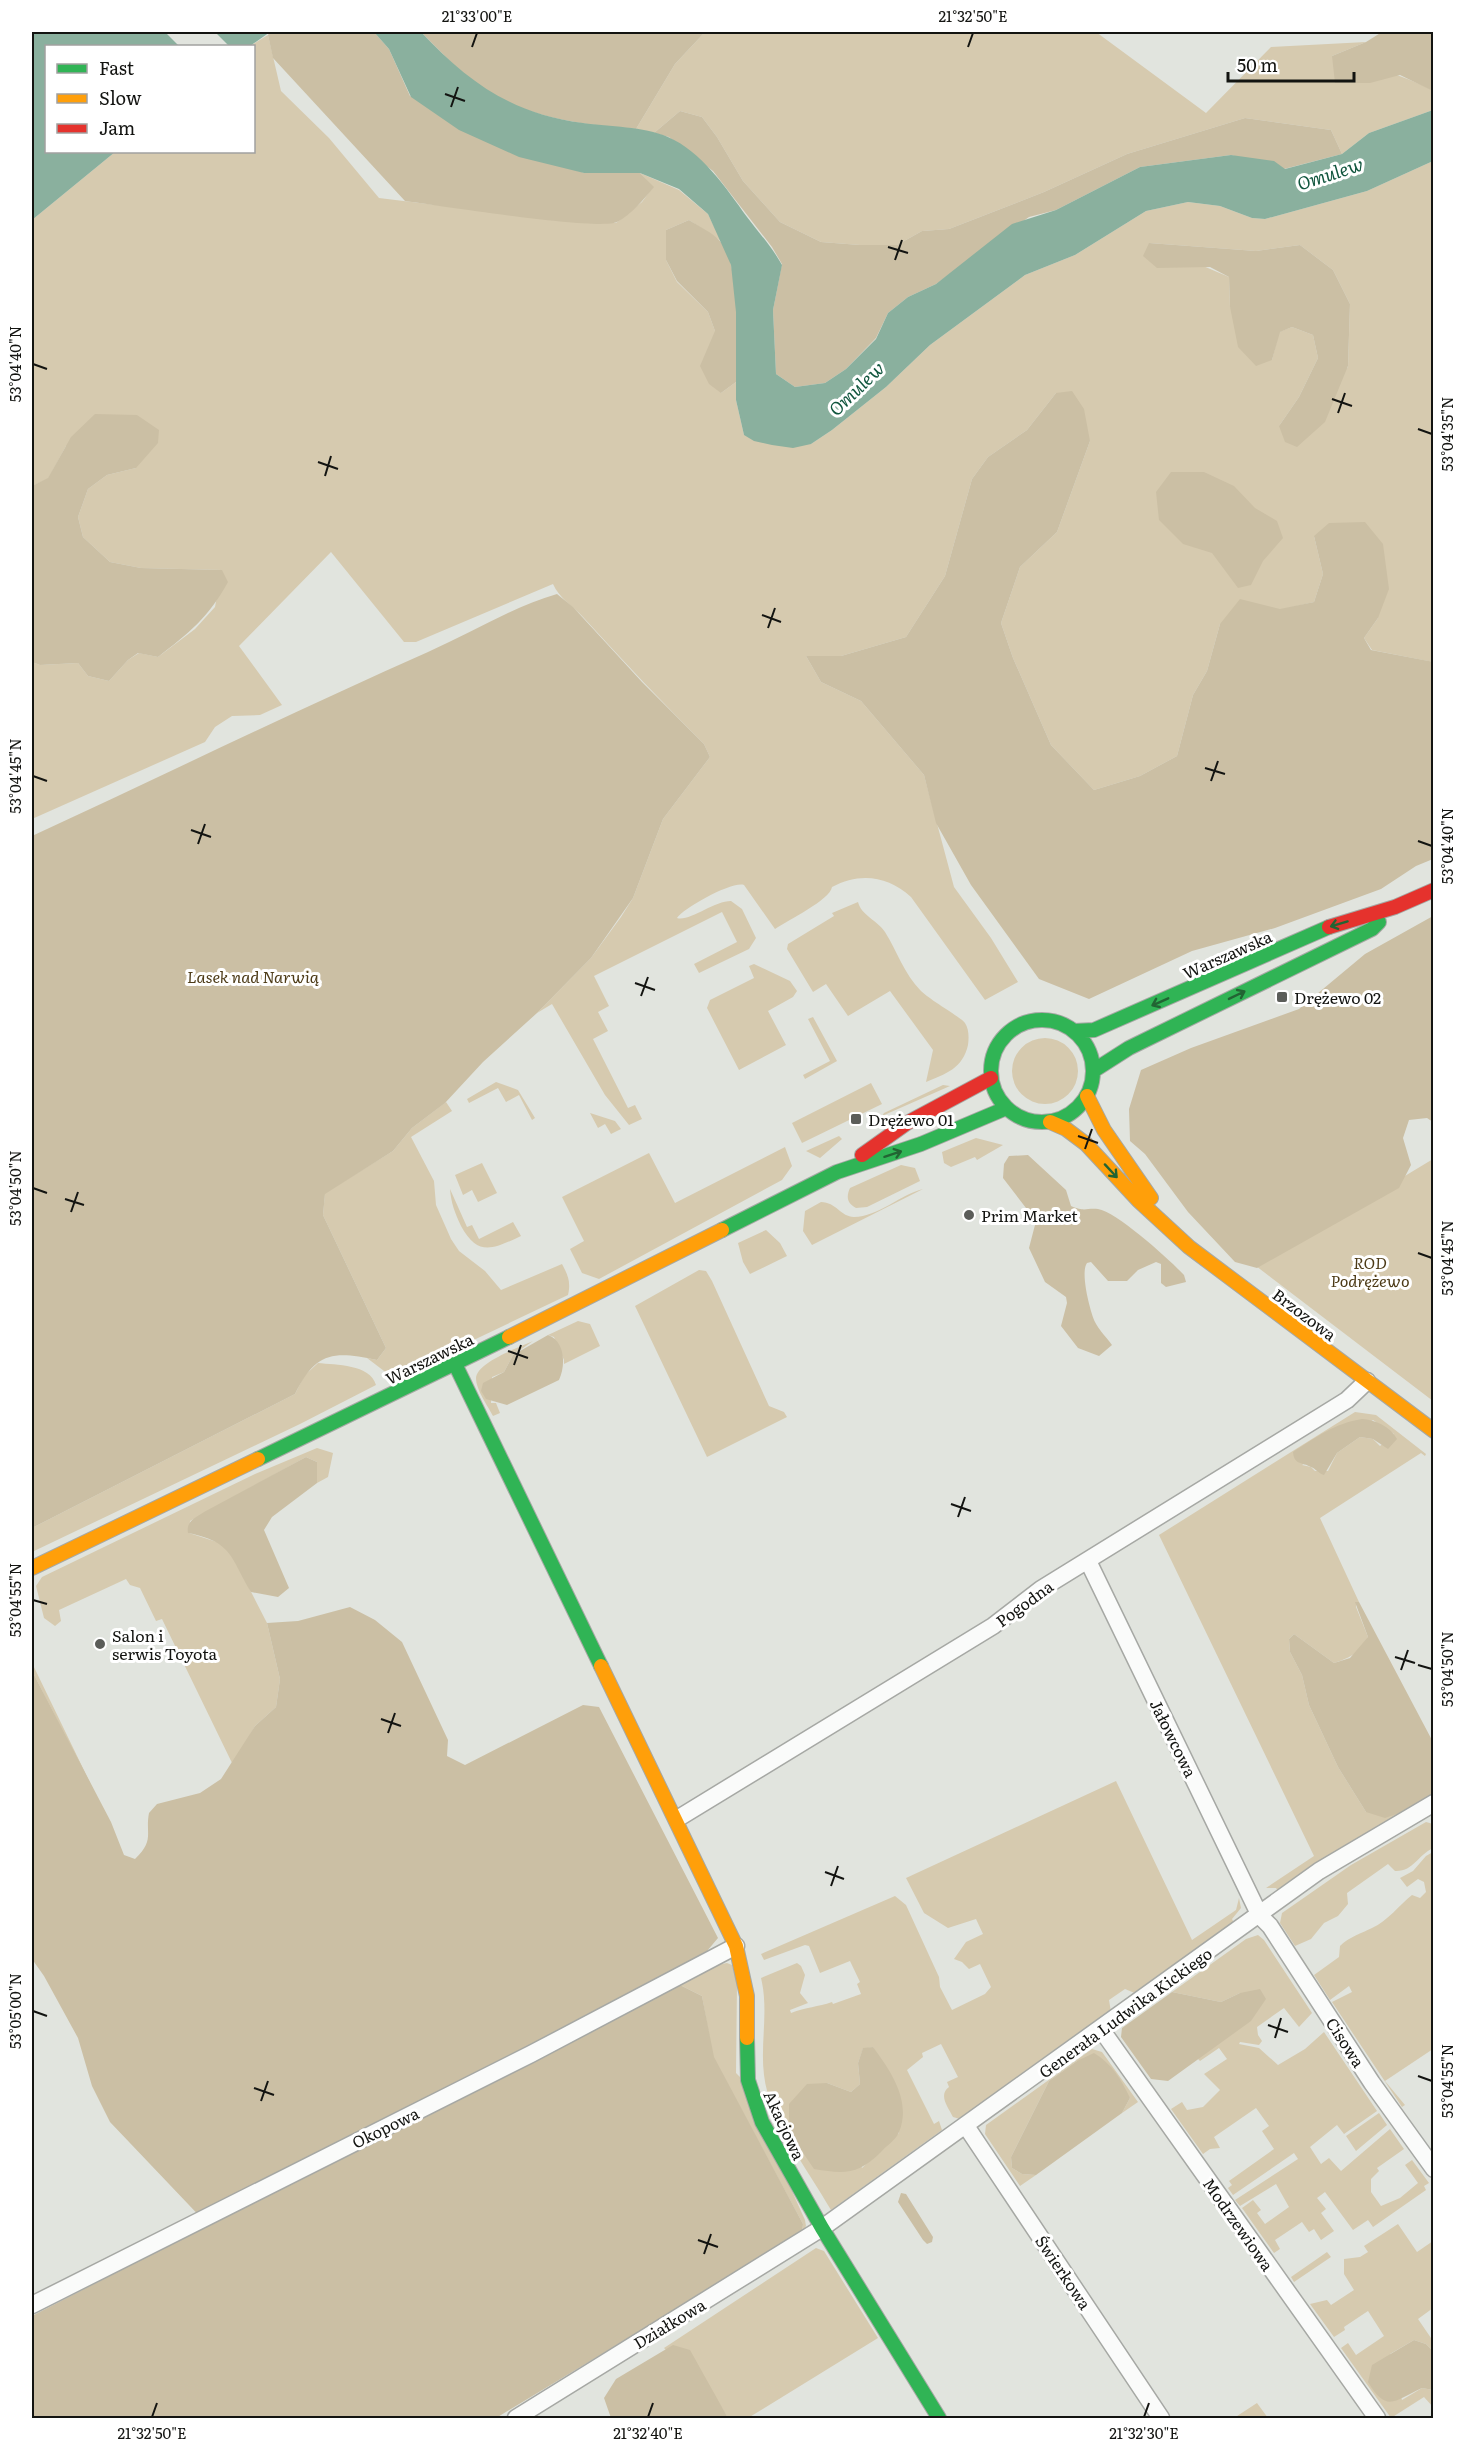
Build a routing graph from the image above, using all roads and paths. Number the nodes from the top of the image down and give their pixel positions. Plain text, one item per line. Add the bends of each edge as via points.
1 (1434, 890) edge
2 (1395, 907) junction
3 (1074, 1031) junction
4 (1093, 1071) junction
5 (991, 1078) junction
6 (1087, 1096) junction
7 (1004, 1109) junction
8 (1050, 1122) junction
9 (837, 1172) junction
10 (1160, 1218) junction
11 (455, 1364) junction
12 (1367, 1381) junction
13 (1434, 1431) edge
14 (1088, 1561) junction
15 (32, 1568) edge
16 (1434, 1803) edge
17 (677, 1819) junction
18 (1260, 1916) junction
19 (736, 1946) junction
20 (1101, 2030) junction
21 (966, 2126) junction
22 (1434, 2169) edge
23 (822, 2228) junction
24 (32, 2305) edge
25 (516, 2418) edge
26 (939, 2418) edge
27 (1161, 2418) edge
28 (1377, 2418) edge

1 - 2 main road, Warszawska
2 -> 3 main road, Warszawska via 1331,926 1094,1030
4 -> 2 main road, Warszawska via 1129,1047 1372,928
3 - 4 main road via 1087,1047
3 - 5 main road via 1061,1023 1044,1020 1012,1029 992,1054
4 - 6 main road
5 - 7 main road
5 - 9 main road, Warszawska via 907,1123
6 - 8 main road via 1069,1114
6 - 10 main road, Brzozowa
7 - 8 main road via 1036,1122
9 -> 7 main road, Warszawska via 921,1144
8 -> 10 main road, Brzozowa via 1086,1144
9 - 11 main road, Warszawska
10 - 12 main road, Brzozowa via 1189,1247
11 - 15 main road, Warszawska
11 - 17 main road, Akacjowa
12 - 13 main road, Brzozowa
12 - 14 street, Pogodna via 1338,1407
14 - 17 street, Pogodna via 948,1655
14 - 18 street, Jałowcowa
16 - 18 street, Generała Ludwika Kickiego via 1319,1871
17 - 19 main road, Akacjowa
18 - 20 street, Generała Ludwika Kickiego
18 - 22 street, Cisowa
19 - 23 main road, Akacjowa via 747,1996 748,2080 753,2099 773,2145
19 - 24 street, Okopowa via 531,2054
20 - 21 street, Generała Ludwika Kickiego
20 - 28 street, Modrzewiowa
21 - 23 street, Generała Ludwika Kickiego
21 - 27 street, Świerkowa
23 - 25 street, Działkowa
23 - 26 main road, Akacjowa

